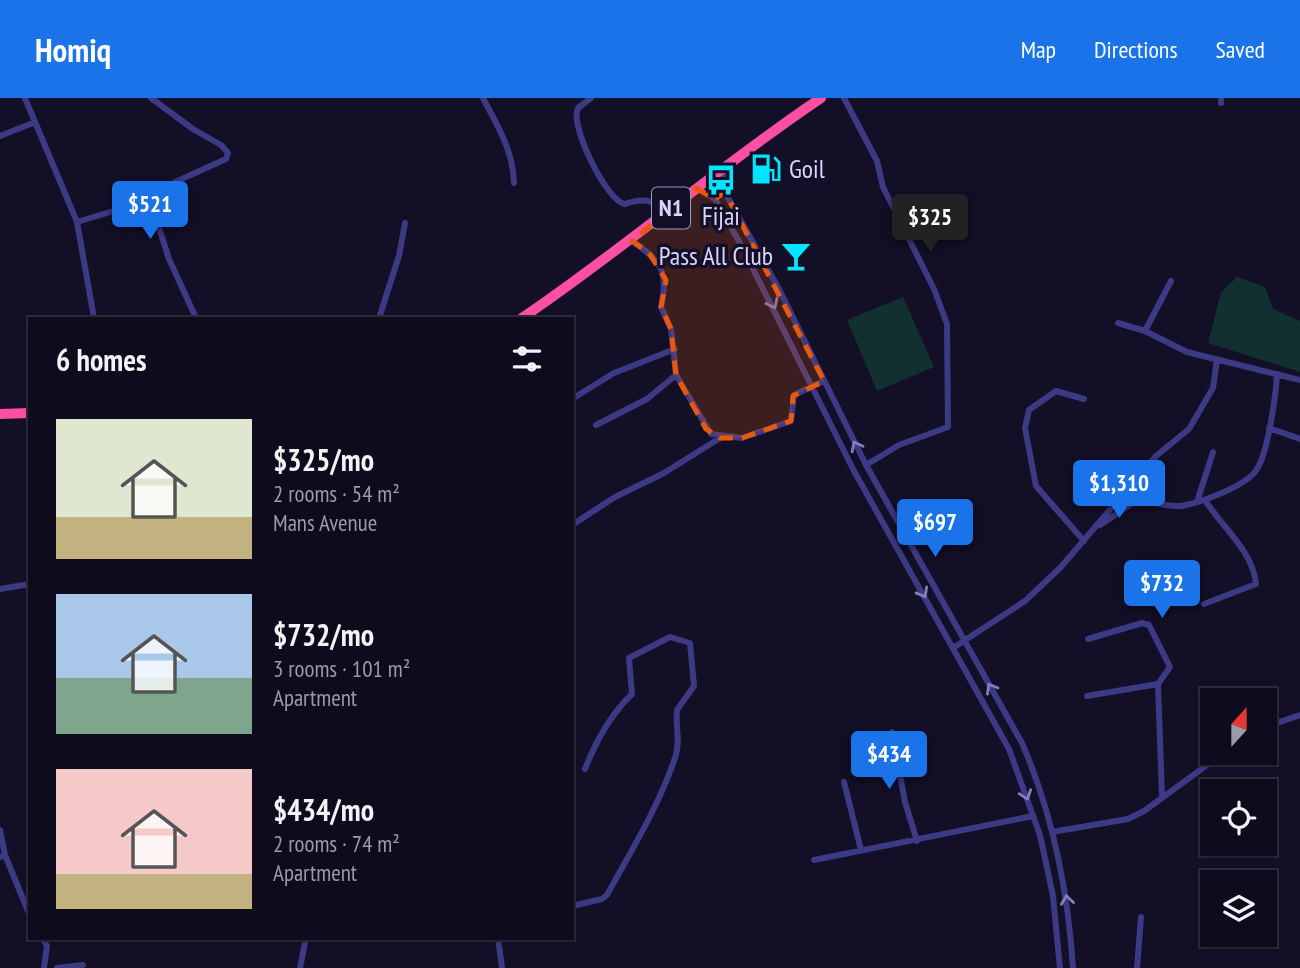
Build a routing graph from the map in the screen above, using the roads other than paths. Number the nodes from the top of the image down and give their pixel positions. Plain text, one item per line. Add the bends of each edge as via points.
1 (25, 98) edge
2 (150, 98) edge
3 (483, 98) edge
4 (591, 98) edge
5 (821, 98) edge
6 (844, 98) edge
7 (33, 123) junction
8 (0, 136) edge
9 (723, 167) junction
10 (514, 183) dead end
11 (696, 188) junction
12 (725, 192) junction
13 (715, 199) junction
14 (150, 200) junction
15 (666, 212) junction
16 (77, 222) junction
17 (405, 223) dead end
18 (632, 240) junction
19 (1171, 281) dead end
20 (94, 317) edge
21 (196, 317) edge
22 (379, 317) edge
23 (523, 317) edge
24 (1118, 323) dead end
25 (1145, 331) junction
26 (675, 349) junction
27 (1217, 360) junction
28 (1276, 374) junction
29 (676, 375) junction
30 (1300, 380) edge
31 (824, 381) junction
32 (811, 384) junction
33 (574, 398) edge
34 (1084, 399) dead end
35 (28, 413) edge
36 (0, 414) edge
37 (596, 425) dead end
38 (1269, 428) junction
39 (720, 438) junction
40 (1300, 439) edge
41 (1213, 452) dead end
42 (866, 465) junction
43 (1205, 500) junction
44 (1197, 502) junction
45 (574, 524) edge
46 (1095, 528) junction
47 (1084, 541) junction
48 (28, 584) edge
49 (0, 589) edge
50 (1204, 604) dead end
51 (1088, 639) dead end
52 (964, 641) junction
53 (953, 648) junction
54 (1158, 684) junction
55 (1087, 696) dead end
56 (1300, 715) edge
57 (1278, 723) edge
58 (892, 732) dead end
59 (1207, 765) edge
60 (585, 769) dead end
61 (844, 782) dead end
62 (1162, 797) junction
63 (1034, 816) junction
64 (0, 830) edge
65 (1052, 832) junction
66 (917, 841) junction
67 (861, 849) junction
68 (3, 856) edge
69 (814, 860) dead end
70 (28, 904) edge
71 (574, 906) edge
72 (1141, 917) dead end
73 (43, 940) edge
74 (306, 940) edge
75 (498, 940) edge
76 (83, 965) dead end
77 (44, 968) edge
78 (57, 968) edge
79 (300, 968) edge
80 (502, 968) edge
81 (1060, 968) edge
82 (1073, 968) edge
83 (1137, 968) edge

1 - 7 street
2 - 14 street via 228,153 226,159 175,182
3 - 10 street via 508,146
4 - 15 street via 578,108 575,121 614,199 625,204 655,201
5 - 9 highway, N1
6 - 42 street via 877,161 883,187 947,324 948,427 899,445
7 - 8 street
7 - 16 street
9 - 11 highway, N1
9 - 12 street
11 - 13 street
11 - 15 highway, N1
12 - 13 street
12 - 31 street
13 -> 32 street
14 - 16 street
14 - 21 street via 169,259
15 - 18 highway, N1
16 - 20 street
17 - 22 street
18 - 23 highway, N1
18 - 26 street via 660,265 666,287 661,307
19 - 25 street
24 - 25 street
25 - 27 street via 1186,352
26 - 29 street
26 - 33 street via 614,373
27 - 28 street
27 - 46 street via 1213,388 1195,420 1156,456
28 - 30 street
28 - 38 street
29 - 37 street via 647,399
29 - 39 street via 706,429
31 - 32 street
42 -> 31 street
32 - 39 street via 794,396 792,421 742,438
32 -> 53 street
34 - 47 street via 1056,391 1029,410 1025,428 1036,486
35 - 36 highway
38 - 40 street
38 - 43 street via 1257,469 1243,482
39 - 45 street
41 - 44 street
42 - 52 street
43 - 44 street
43 - 50 street via 1243,549 1256,584
44 - 46 street via 1166,507 1133,503
46 - 47 street
47 - 52 street via 1025,601
48 - 49 street
51 - 54 street via 1142,623 1149,625 1170,667
52 - 53 street
65 -> 52 street via 1022,743
53 -> 63 street via 1009,749
54 - 55 street
54 - 62 street
56 - 57 street
58 - 66 street
59 - 62 street
60 - 71 street via 598,739 632,694 629,658 670,637 690,643 694,686 677,710 676,758 607,895
61 - 67 street
62 - 65 street via 1128,819
63 - 66 street
63 - 81 street via 1053,897
64 - 68 street
82 -> 65 street via 1067,894
66 - 67 street
67 - 69 street
68 - 70 street
72 - 83 street
73 - 77 street via 47,946
74 - 79 street
75 - 80 street
76 - 78 street

